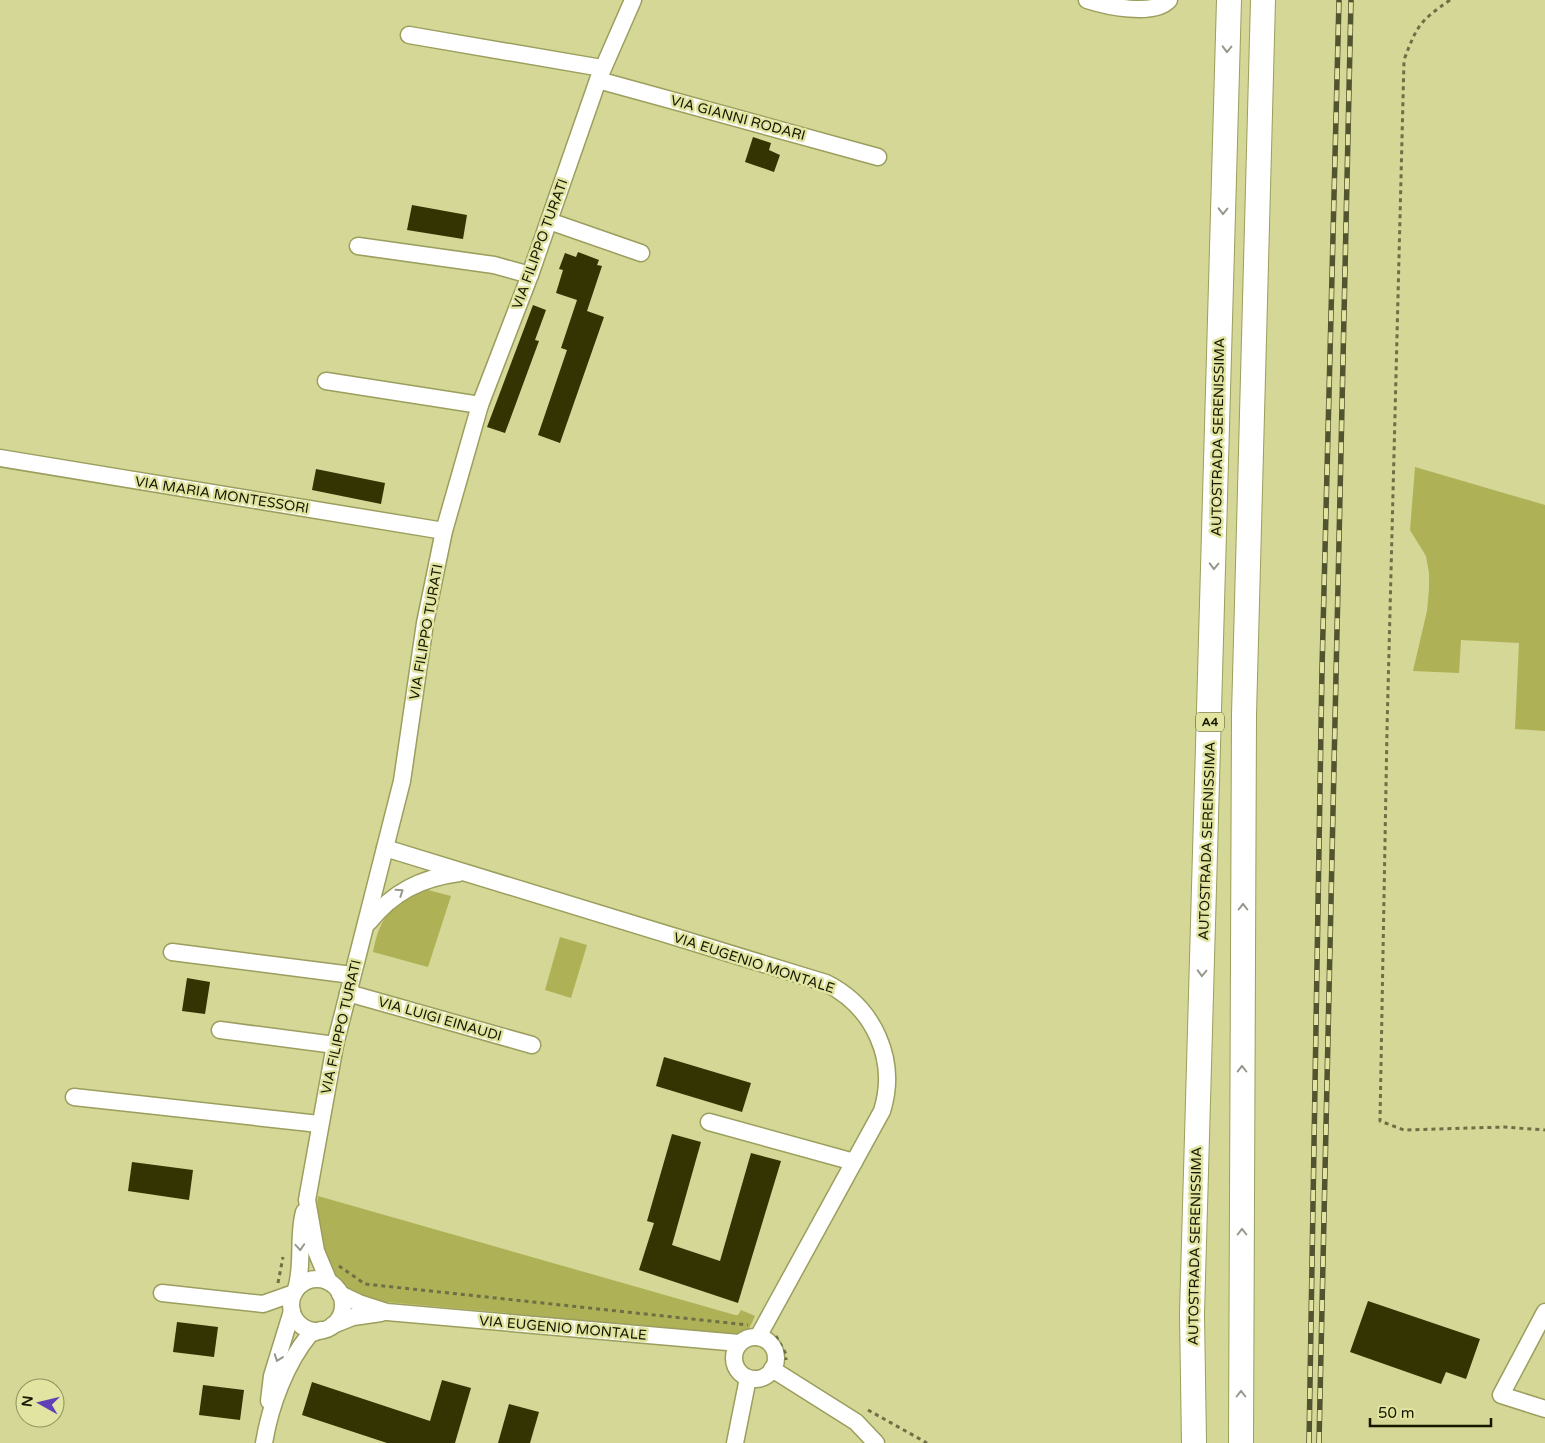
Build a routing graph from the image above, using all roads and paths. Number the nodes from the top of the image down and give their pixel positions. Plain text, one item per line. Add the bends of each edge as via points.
1 (633, 0) edge
2 (1087, 0) edge
3 (1169, 0) edge
4 (1229, 0) edge
5 (1263, 0) edge
6 (1450, 0) edge
7 (409, 35) dead end
8 (600, 74) junction
9 (878, 157) dead end
10 (549, 221) junction
11 (358, 246) dead end
12 (642, 253) dead end
13 (530, 275) junction
14 (326, 381) dead end
15 (480, 405) junction
16 (0, 458) edge
17 (444, 531) junction
18 (384, 848) junction
19 (463, 872) junction
20 (366, 926) junction
21 (172, 952) dead end
22 (352, 975) junction
23 (348, 993) junction
24 (220, 1030) dead end
25 (335, 1045) junction
26 (532, 1045) dead end
27 (74, 1097) dead end
28 (709, 1122) dead end
29 (319, 1124) junction
30 (1545, 1130) edge
31 (854, 1162) junction
32 (306, 1205) junction
33 (335, 1263) dead end
34 (329, 1282) junction
35 (295, 1291) junction
36 (162, 1294) dead end
37 (340, 1294) junction
38 (263, 1304) junction
39 (387, 1312) junction
40 (1545, 1312) edge
41 (290, 1316) junction
42 (326, 1328) junction
43 (761, 1332) junction
44 (740, 1343) junction
45 (772, 1369) junction
46 (748, 1378) junction
47 (1545, 1408) edge
48 (267, 1426) junction
49 (264, 1443) edge
50 (735, 1443) edge
51 (876, 1443) edge
52 (1194, 1443) edge
53 (1240, 1443) edge

1 - 8 street, VIA FILIPPO TURATI
2 - 3 street via 1138,9 1156,8
4 -> 52 highway, AUTOSTRADA SERENISSIMA / A4 via 1192,1314
53 -> 5 highway, A4 via 1244,715
6 - 30 path via 1423,19 1404,60 1386,730 1380,1121 1404,1130 1504,1127
7 - 8 street, VIA GIANNI RODARI
8 - 9 street, VIA GIANNI RODARI
8 - 10 street, VIA FILIPPO TURATI
10 - 12 street
10 - 13 street, VIA FILIPPO TURATI
11 - 13 street via 494,265
13 - 15 street, VIA FILIPPO TURATI
14 - 15 street
15 - 17 street, VIA FILIPPO TURATI
16 - 17 street, VIA MARIA MONTESSORI
17 - 18 street, VIA FILIPPO TURATI via 426,623 402,781
18 - 19 street, VIA EUGENIO MONTALE
18 - 20 street, VIA FILIPPO TURATI
20 -> 19 street, VIA EUGENIO MONTALE via 405,888
19 - 31 street, VIA EUGENIO MONTALE via 826,984 844,994 874,1028 888,1072 882,1111
20 - 22 street, VIA FILIPPO TURATI
21 - 22 street
22 - 23 street, VIA FILIPPO TURATI
23 - 25 street, VIA FILIPPO TURATI
23 - 26 street, VIA LUIGI EINAUDI
24 - 25 street
25 - 29 street, VIA FILIPPO TURATI
27 - 29 street
28 - 31 street
29 - 32 street, VIA FILIPPO TURATI
31 - 43 street, VIA EUGENIO MONTALE
32 - 34 street, VIA FILIPPO TURATI via 316,1251
32 -> 35 street via 300,1232 302,1264
33 - 43 path via 365,1284
34 - 35 street via 312,1279
34 - 37 street, VIA FILIPPO TURATI
35 - 38 street
35 - 41 street
36 - 38 street
37 - 39 street
37 - 42 street via 342,1308 336,1322
38 - 41 street
39 - 42 street via 353,1317
39 - 44 street, VIA EUGENIO MONTALE
40 - 47 street via 1501,1395
41 - 42 street via 306,1328
41 -> 48 street via 272,1376
42 - 48 street via 310,1334 293,1361
43 - 44 street
43 - 45 street via 774,1349
44 - 46 street via 735,1349 734,1363
45 - 46 street via 762,1378
45 - 51 street via 856,1422
46 - 50 street
48 - 49 street

